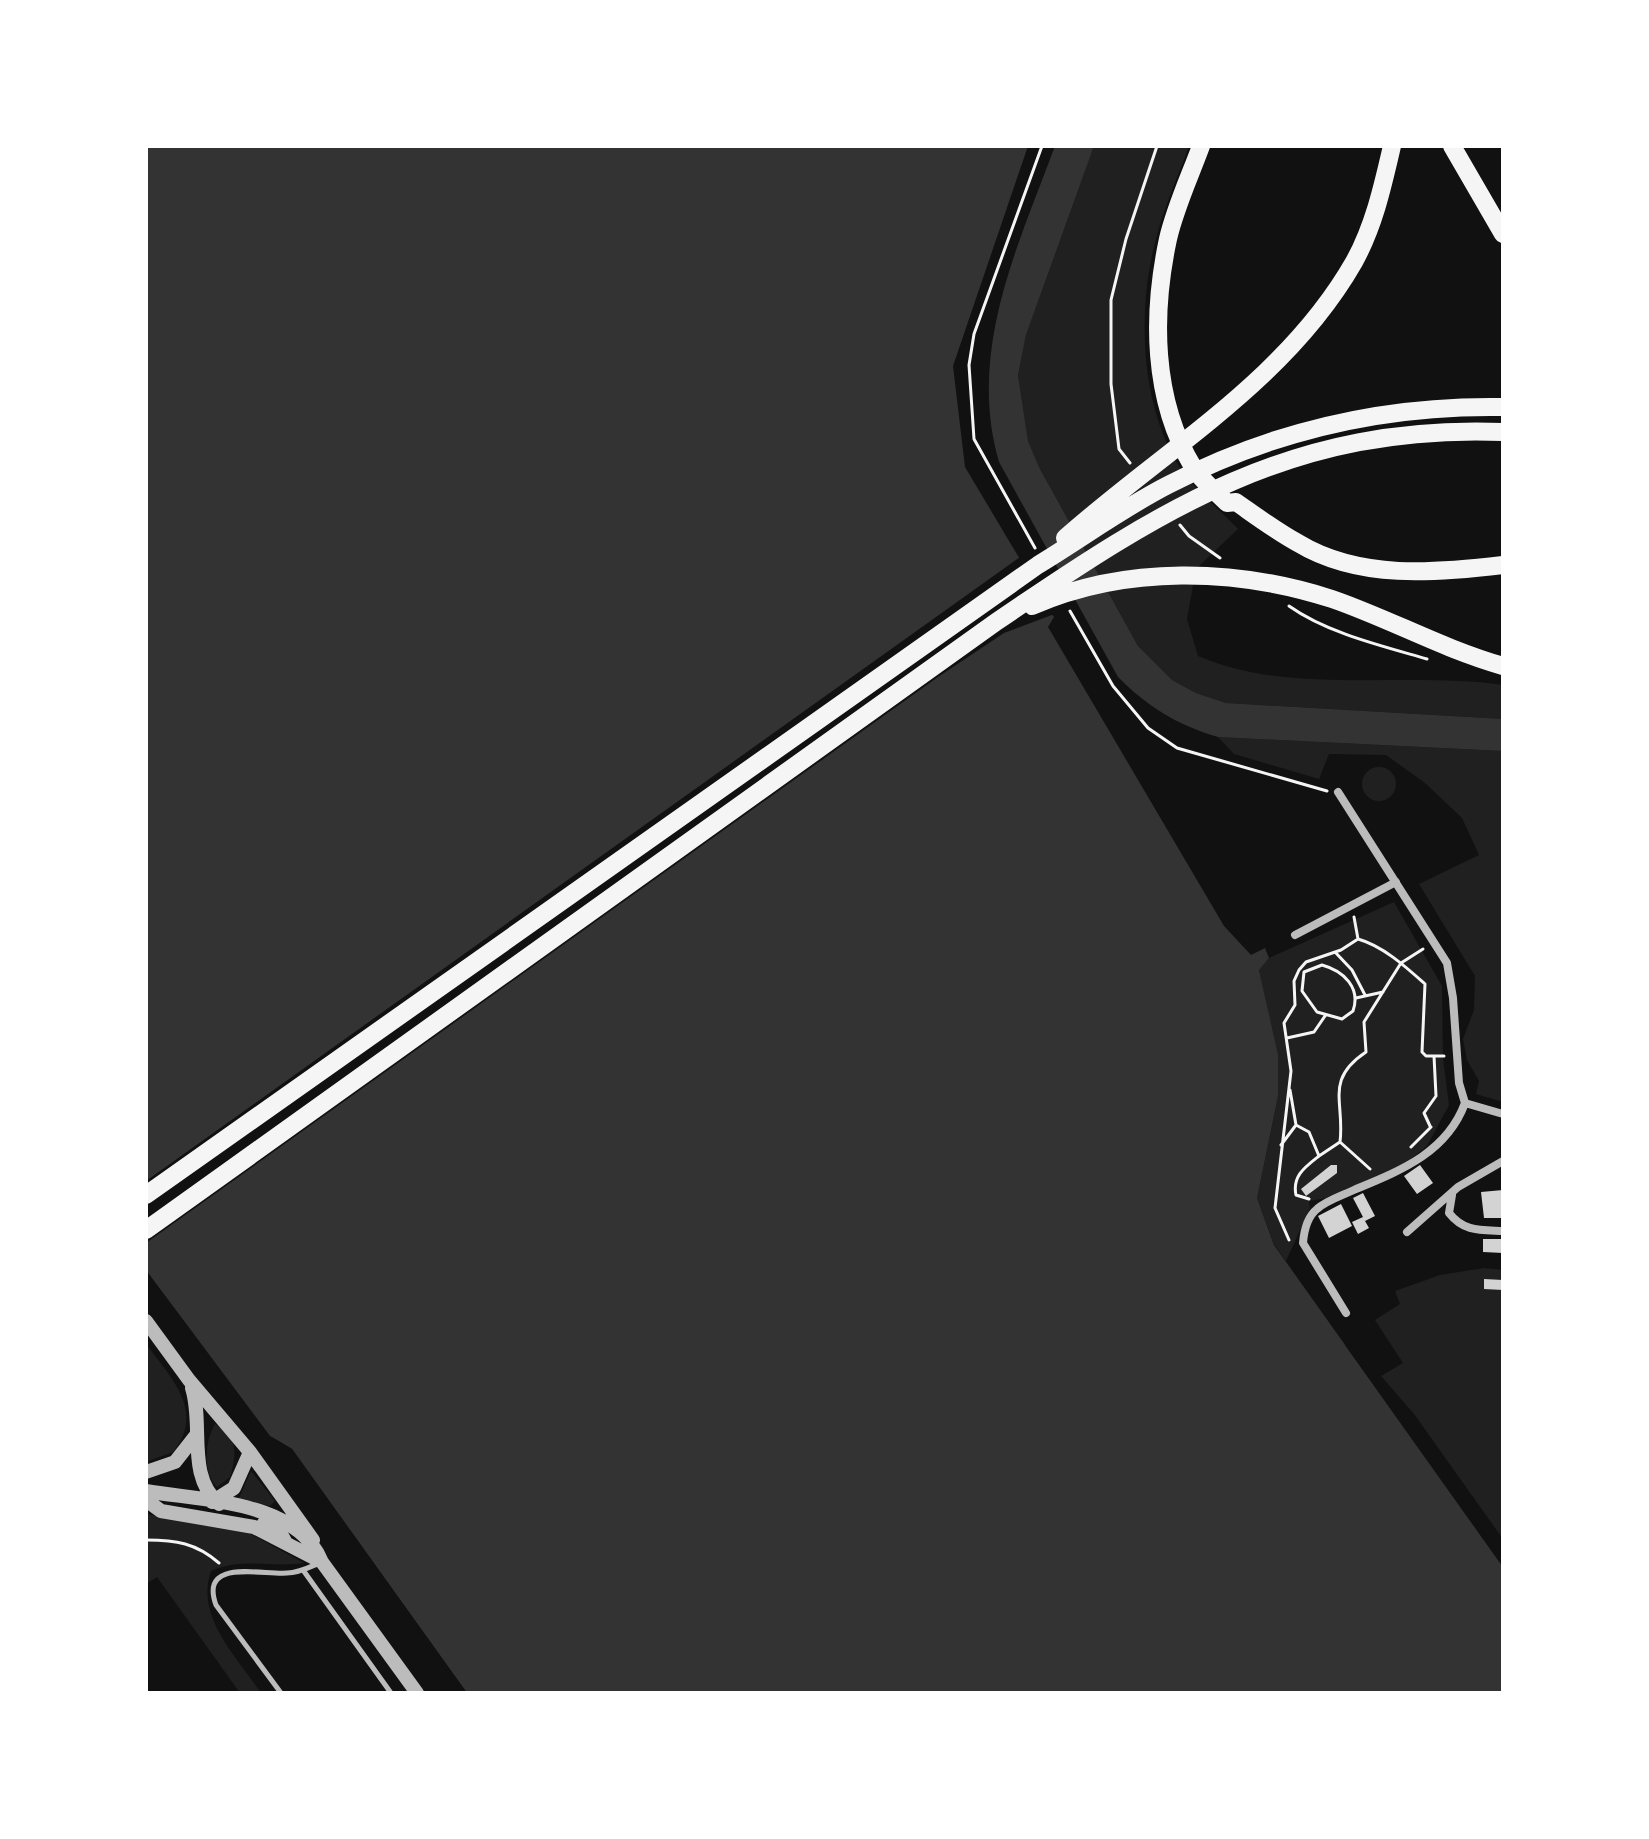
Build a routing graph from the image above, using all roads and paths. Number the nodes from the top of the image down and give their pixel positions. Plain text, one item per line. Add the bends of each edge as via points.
1 (1157, 146) edge
2 (1201, 146) edge
3 (1392, 146) edge
4 (1452, 146) edge
5 (1503, 234) edge
6 (1503, 407) edge
7 (1503, 432) edge
8 (1139, 474) dead end
9 (1179, 523) dead end
10 (1226, 562) dead end
11 (1038, 565) junction
12 (1503, 565) edge
13 (1289, 606) dead end
14 (996, 622) junction
15 (1428, 659) dead end
16 (1503, 666) edge
17 (1338, 792) dead end
18 (1396, 882) junction
19 (1349, 906) junction
20 (1295, 935) dead end
21 (1358, 939) junction
22 (1435, 943) junction
23 (1335, 952) junction
24 (1401, 963) junction
25 (1383, 992) junction
26 (1365, 995) junction
27 (1356, 998) junction
28 (1325, 1016) junction
29 (1287, 1038) junction
30 (1456, 1055) junction
31 (1434, 1056) junction
32 (1289, 1087) junction
33 (1465, 1103) junction
34 (1503, 1114) edge
35 (1296, 1125) junction
36 (1431, 1127) junction
37 (1444, 1138) junction
38 (1340, 1142) junction
39 (1281, 1145) junction
40 (1407, 1150) dead end
41 (1319, 1156) junction
42 (1503, 1161) edge
43 (1377, 1168) dead end
44 (146, 1195) edge
45 (1452, 1195) junction
46 (1320, 1198) dead end
47 (146, 1230) edge
48 (1503, 1231) edge
49 (1407, 1232) dead end
50 (1303, 1243) junction
51 (1346, 1313) dead end
52 (146, 1321) edge
53 (189, 1380) junction
54 (197, 1433) junction
55 (250, 1452) junction
56 (146, 1472) edge
57 (147, 1497) edge
58 (215, 1501) junction
59 (146, 1540) edge
60 (286, 1543) junction
61 (315, 1546) junction
62 (322, 1562) junction
63 (303, 1570) junction
64 (228, 1572) junction
65 (281, 1693) edge
66 (391, 1693) edge
67 (417, 1693) edge

1 - 8 path via 1111,300 1111,384 1119,449
2 - 12 highway via 1169,237 1158,306 1160,367 1176,433 1194,470 1227,503 1236,502 1300,545 1346,563 1432,572
3 - 11 highway via 1380,198 1356,259 1320,315 1278,363 1104,504
4 - 5 highway
6 - 11 highway via 1407,411 1327,425 1268,443 1166,486
7 - 14 highway via 1403,434 1344,444 1231,480 1064,574
9 - 10 path
11 - 44 highway
13 - 15 path via 1383,647
14 - 16 highway via 1057,595 1141,577 1220,577 1277,584 1334,600 1460,654
14 - 47 highway
17 - 18 street
18 - 19 street
18 - 22 street
19 - 20 street
19 - 21 path
21 - 23 path
21 - 24 path
22 - 24 path
22 - 30 street via 1447,963
23 - 26 path
23 - 29 path via 1306,962 1299,970 1295,1005 1284,1023
24 - 25 path
24 - 31 path via 1425,984 1422,1052
25 - 26 path
25 - 38 path via 1364,1022 1366,1052 1349,1064 1339,1085
26 - 27 path
27 - 28 path via 1349,1015
27 - 28 path via 1351,984 1336,970 1309,968 1301,979 1302,991
28 - 29 path via 1314,1032
29 - 32 path
30 - 31 path
30 - 33 street
31 - 36 path via 1436,1096 1424,1113
32 - 35 path
32 - 39 path
33 - 34 street
33 - 37 street
35 - 39 path
35 - 41 path via 1309,1132
36 - 37 path
36 - 40 path
37 - 50 street via 1437,1148 1392,1174 1315,1210
38 - 41 path
38 - 43 path via 1365,1167
39 - 50 path via 1275,1208 1288,1240
41 - 46 path via 1297,1175 1294,1187 1303,1199
42 - 45 street
45 - 48 street via 1449,1213 1458,1224
45 - 49 street
50 - 51 street
52 - 53 street
53 - 54 street
53 - 55 street
54 - 56 street via 175,1462
54 - 58 street via 200,1469
55 - 58 street via 234,1488
55 - 61 street
57 - 58 street via 179,1505
57 - 60 street via 161,1511 254,1527
58 - 60 street via 279,1530
58 - 61 street via 266,1514
59 - 64 path via 176,1540 202,1548
60 - 62 street
61 - 62 street
62 - 63 lane
62 - 67 street
63 - 64 lane
63 - 66 lane
64 - 65 lane via 215,1581 216,1605

